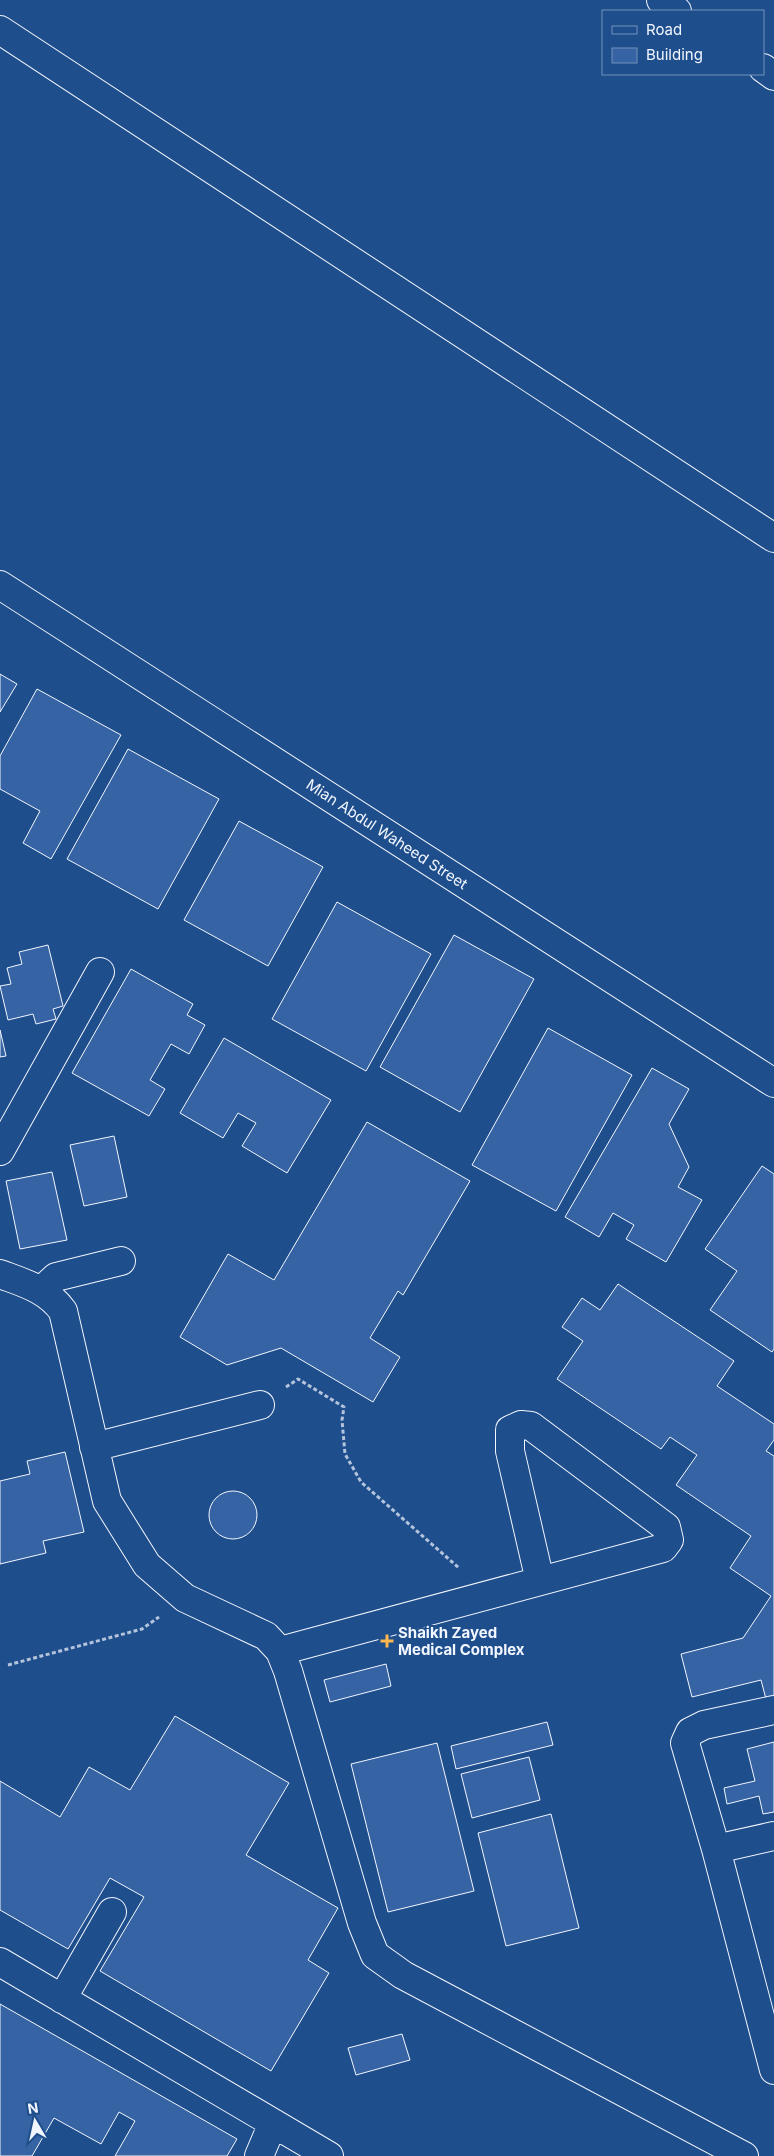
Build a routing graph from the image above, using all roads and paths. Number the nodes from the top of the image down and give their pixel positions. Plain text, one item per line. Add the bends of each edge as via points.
1 (660, 0) edge
2 (675, 10) edge
3 (0, 30) edge
4 (774, 538) edge
5 (0, 585) edge
6 (100, 972) dead end
7 (774, 1082) edge
8 (0, 1151) edge
9 (121, 1261) dead end
10 (0, 1274) edge
11 (42, 1290) junction
12 (260, 1405) joint
13 (94, 1447) junction
14 (540, 1581) junction
15 (185, 1598) junction
16 (473, 1599) junction
17 (280, 1650) junction
18 (8, 1665) dead end
19 (774, 1710) edge
20 (774, 1836) edge
21 (716, 1849) junction
22 (112, 1912) dead end
23 (0, 1962) edge
24 (62, 1998) junction
25 (773, 2059) edge
26 (273, 2123) junction
27 (259, 2156) edge
28 (329, 2156) edge
29 (744, 2156) edge

1 - 2 street
3 - 4 street
5 - 7 street, Mian Abdul Waheed Street
6 - 8 street
9 - 11 street via 56,1277
10 - 11 street
11 - 13 street via 62,1311
12 - 13 street
12 - 16 path via 298,1379 344,1407 342,1433 351,1468 361,1482 469,1577
13 - 15 street via 107,1501 146,1564
14 - 14 street via 663,1548 669,1540 666,1527 531,1426 521,1425 510,1430 510,1451
14 - 16 street
15 - 17 street via 266,1636
15 - 18 path via 142,1629
16 - 17 street
17 - 29 street via 362,1923 375,1955 403,1975
19 - 21 street via 704,1725 690,1732 685,1743
20 - 21 street
21 - 25 street
22 - 24 street
23 - 24 street
24 - 26 street
26 - 27 street
26 - 28 street

